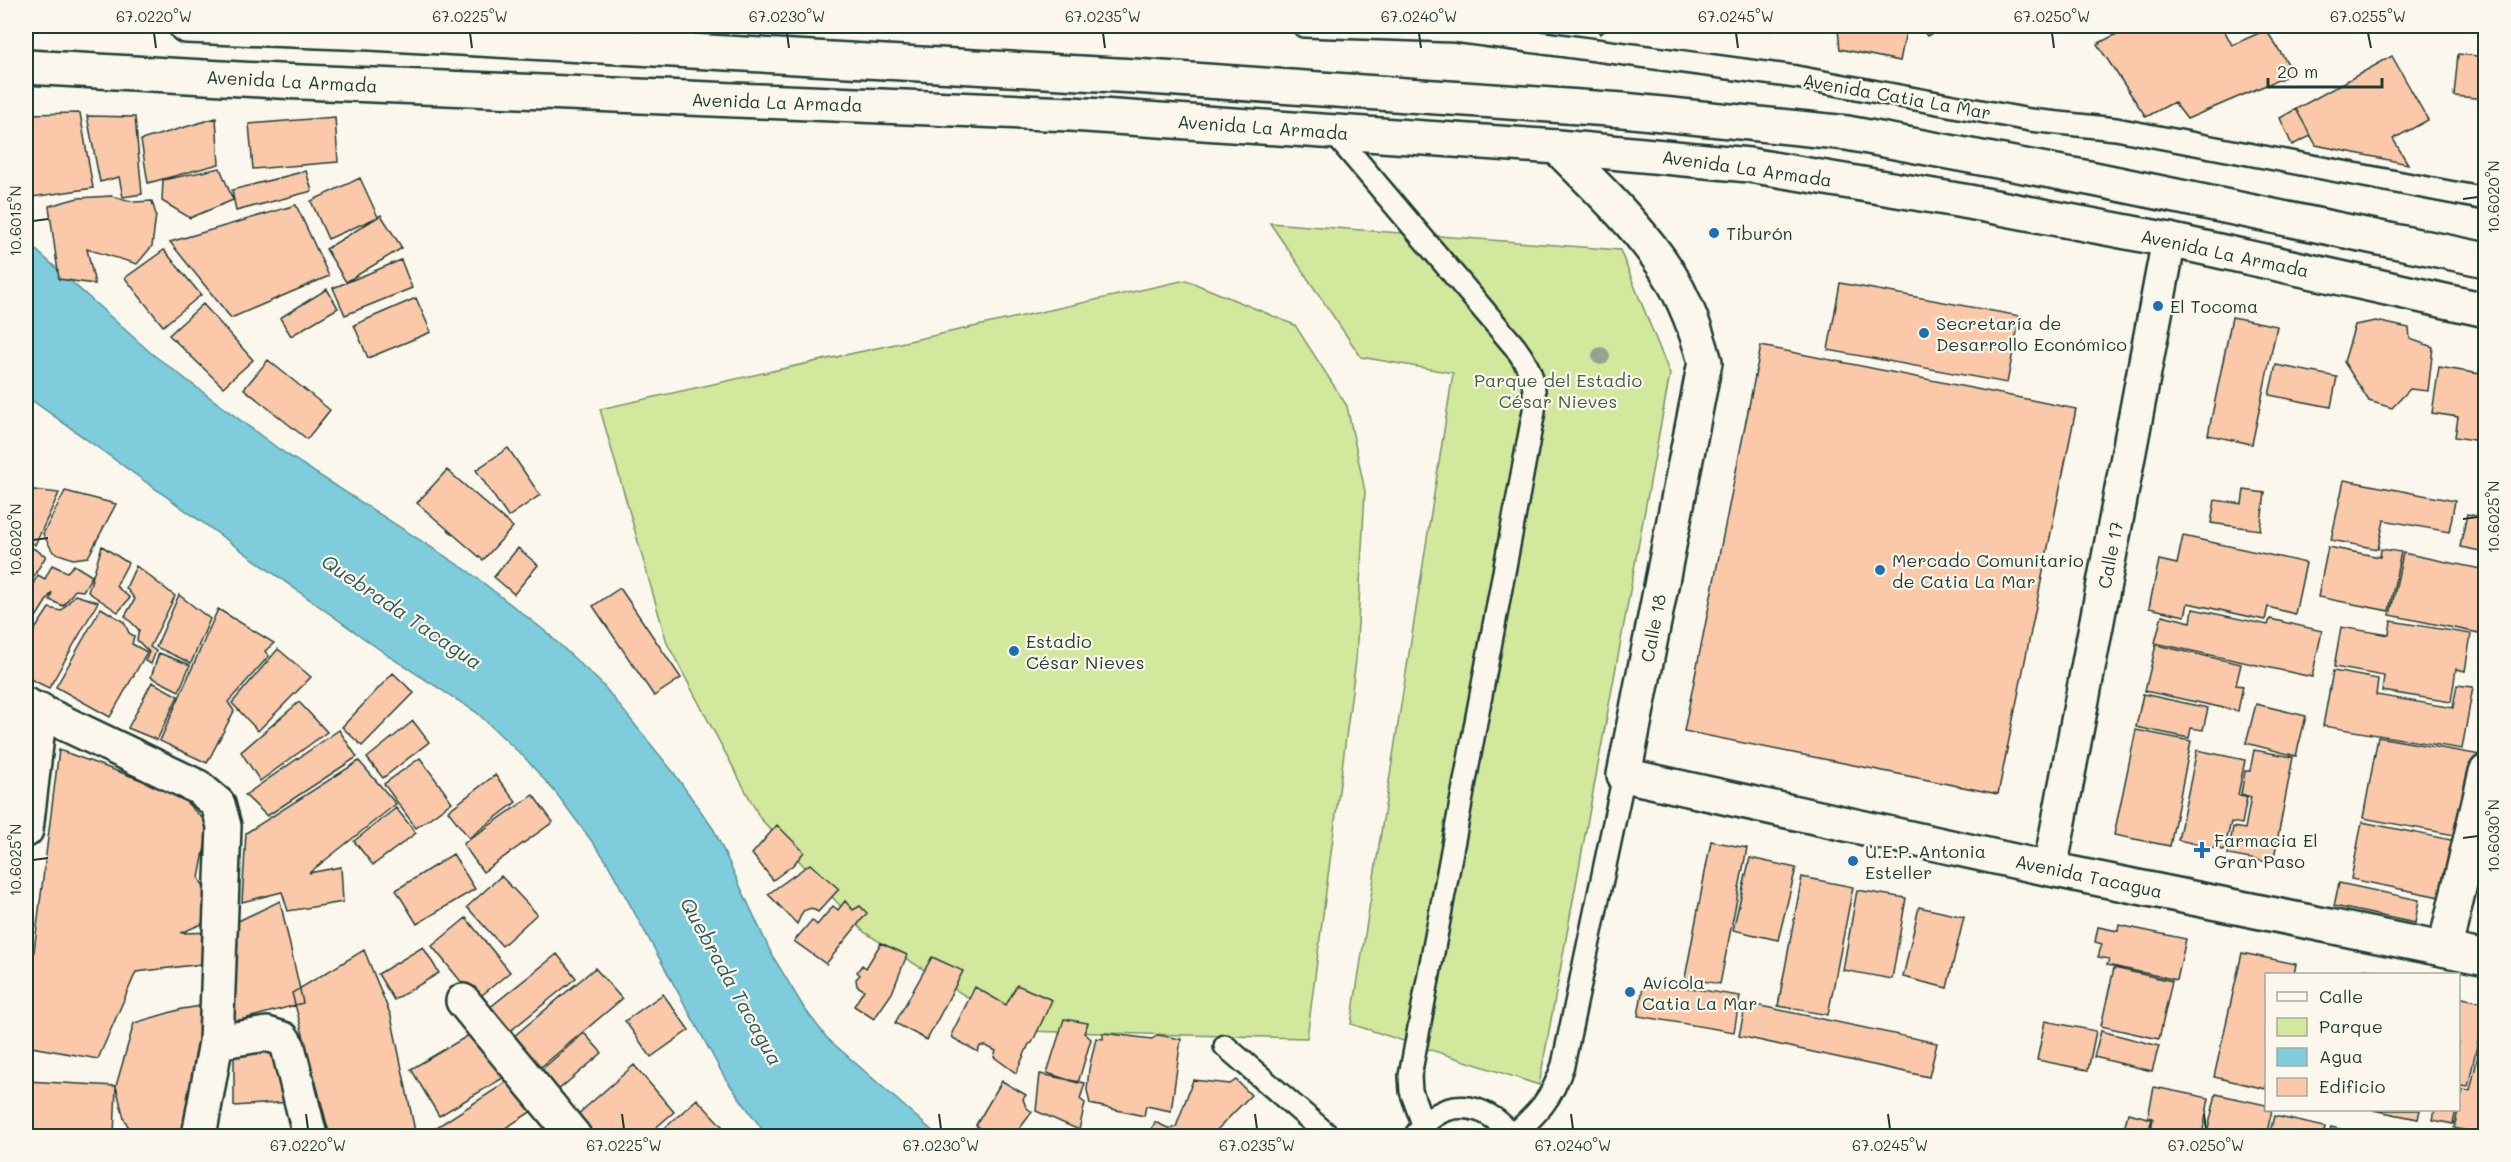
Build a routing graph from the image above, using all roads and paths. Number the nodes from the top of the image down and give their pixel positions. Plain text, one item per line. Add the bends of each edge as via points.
1 (186, 26) edge
2 (1304, 26) edge
3 (375, 29) edge
4 (26, 67) edge
5 (1332, 132) junction
6 (1557, 147) junction
7 (2486, 200) edge
8 (2169, 240) junction
9 (2486, 260) edge
10 (2486, 310) edge
11 (33, 707) edge
12 (2486, 771) edge
13 (1624, 776) junction
14 (26, 830) edge
15 (2050, 869) junction
16 (2445, 948) junction
17 (2486, 958) edge
18 (463, 1001) dead end
19 (216, 1042) junction
20 (1225, 1046) dead end
21 (1419, 1130) edge
22 (200, 1137) edge
23 (310, 1137) edge
24 (574, 1137) edge
25 (1329, 1137) edge
26 (1512, 1137) edge

1 - 3 main road
2 - 7 lane, Avenida Catia La Mar via 1455,31 1796,77 2030,120 2116,129
3 - 9 main road via 1146,76 1623,110 1847,133 2094,178
4 - 5 main road, Avenida La Armada via 1071,114
5 - 6 main road, Avenida La Armada
5 - 21 lane via 1515,347 1528,364 1536,389 1410,1076
6 - 8 main road, Avenida La Armada via 1749,165
6 - 13 main road, Calle 18 via 1659,258 1695,327 1705,362
8 - 10 main road, Avenida La Armada
8 - 15 main road, Calle 17
11 - 14 main road
11 - 19 main road via 198,787 218,804 224,826
12 - 16 main road
13 - 15 main road, Avenida Tacagua
13 - 26 lane, Calle 18 via 1563,1065 1546,1104
15 - 16 main road, Avenida Tacagua
16 - 17 main road, Avenida Tacagua
18 - 24 main road
19 - 22 main road
19 - 23 main road via 267,1034 283,1039
20 - 25 lane
21 - 26 lane via 1436,1114 1470,1107 1501,1123

